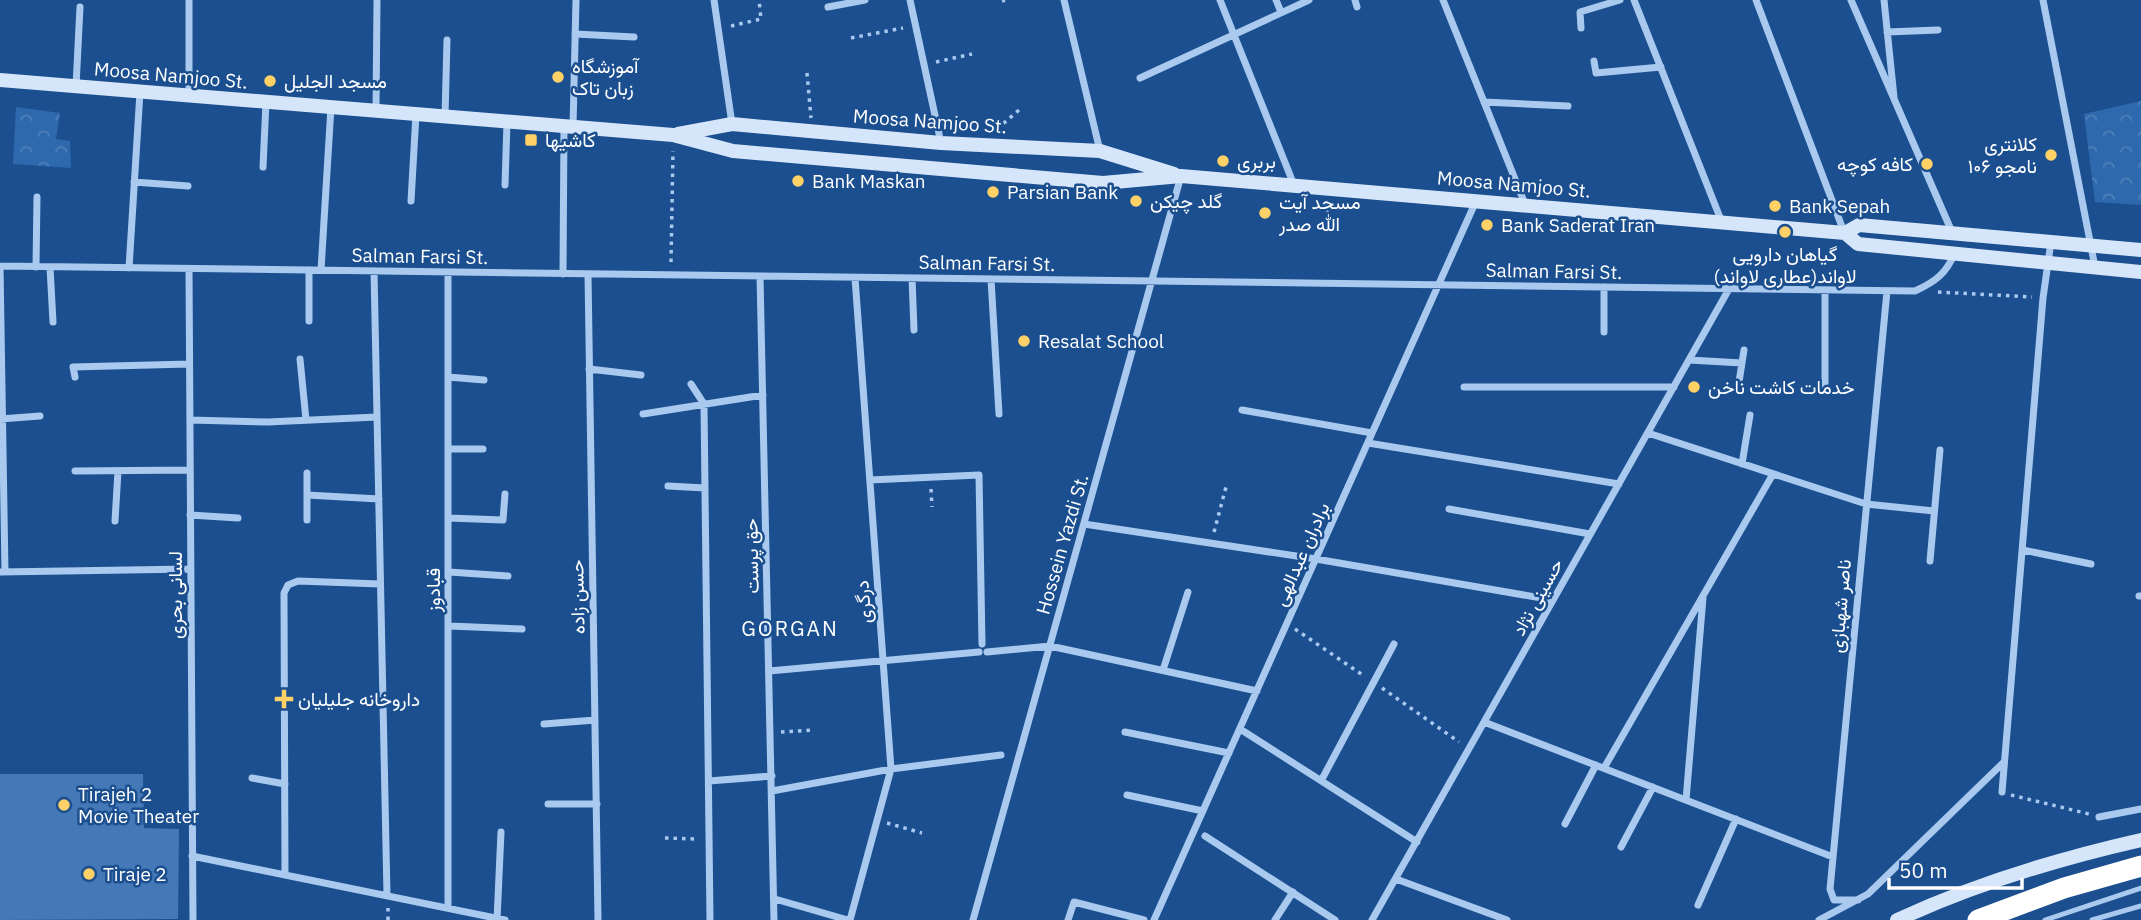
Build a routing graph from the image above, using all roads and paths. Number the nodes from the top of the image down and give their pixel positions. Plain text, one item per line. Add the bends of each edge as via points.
1 (189, 0) edge
2 (377, 0) edge
3 (576, 0) edge
4 (714, 0) edge
5 (759, 0) edge
6 (865, 0) edge
7 (911, 0) edge
8 (1064, 0) edge
9 (1220, 0) edge
10 (1276, 0) edge
11 (1309, 0) edge
12 (1443, 0) edge
13 (1620, 0) edge
14 (1634, 0) edge
15 (1756, 0) edge
16 (1851, 0) edge
17 (1884, 0) edge
18 (2043, 0) edge
19 (79, 7) dead end
20 (828, 7) dead end
21 (1281, 12) junction
22 (916, 26) junction
23 (1581, 28) dead end
24 (719, 29) junction
25 (1938, 30) dead end
26 (1887, 32) junction
27 (575, 34) junction
28 (1234, 34) junction
29 (634, 37) dead end
30 (851, 38) dead end
31 (447, 40) dead end
32 (972, 54) dead end
33 (1594, 61) dead end
34 (923, 65) junction
35 (1661, 67) junction
36 (807, 73) dead end
37 (1140, 78) dead end
38 (0, 80) edge
39 (76, 86) junction
40 (140, 91) junction
41 (188, 95) junction
42 (266, 102) junction
43 (1484, 102) junction
44 (1569, 106) dead end
45 (331, 107) junction
46 (1895, 107) junction
47 (1019, 110) dead end
48 (376, 111) junction
49 (416, 114) junction
50 (445, 116) junction
51 (507, 121) junction
52 (732, 124) junction
53 (568, 126) junction
54 (812, 131) junction
55 (673, 135) junction
56 (941, 143) junction
57 (980, 145) junction
58 (1100, 151) junction
59 (262, 167) dead end
60 (939, 169) junction
61 (1181, 176) junction
62 (134, 182) junction
63 (505, 185) dead end
64 (1294, 185) junction
65 (188, 186) dead end
66 (37, 197) dead end
67 (1477, 200) junction
68 (411, 201) dead end
69 (1525, 204) junction
70 (1721, 220) junction
71 (1952, 232) junction
72 (1844, 233) junction
73 (2051, 242) junction
74 (2090, 246) junction
75 (2141, 250) edge
76 (1955, 252) junction
77 (2049, 262) junction
78 (0, 266) edge
79 (36, 267) junction
80 (50, 267) junction
81 (128, 268) junction
82 (2095, 268) junction
83 (189, 269) junction
84 (309, 270) junction
85 (321, 271) junction
86 (374, 271) junction
87 (448, 272) junction
88 (2141, 272) edge
89 (563, 274) junction
90 (588, 274) junction
91 (671, 275) junction
92 (760, 276) junction
93 (855, 278) junction
94 (912, 278) junction
95 (991, 279) junction
96 (1152, 281) junction
97 (1438, 285) junction
98 (1604, 287) junction
99 (1729, 289) junction
100 (1825, 290) junction
101 (1887, 290) junction
102 (1915, 290) junction
103 (2043, 298) junction
104 (309, 321) dead end
105 (52, 322) dead end
106 (914, 330) dead end
107 (1604, 332) dead end
108 (1744, 350) dead end
109 (300, 359) dead end
110 (1689, 360) junction
111 (1742, 363) junction
112 (189, 364) junction
113 (589, 369) junction
114 (641, 375) dead end
115 (75, 377) dead end
116 (448, 377) junction
117 (484, 380) dead end
118 (1739, 382) dead end
119 (691, 384) dead end
120 (1825, 385) dead end
121 (1464, 387) dead end
122 (1674, 387) junction
123 (763, 395) junction
124 (704, 404) junction
125 (1242, 410) dead end
126 (643, 414) dead end
127 (999, 414) dead end
128 (1750, 415) dead end
129 (40, 416) dead end
130 (377, 417) junction
131 (1, 419) edge
132 (190, 420) junction
133 (306, 420) junction
134 (1373, 433) junction
135 (1648, 433) junction
136 (1368, 443) junction
137 (448, 449) junction
138 (483, 449) dead end
139 (1940, 450) dead end
140 (1742, 464) junction
141 (190, 470) junction
142 (75, 471) dead end
143 (118, 471) junction
144 (307, 473) dead end
145 (1773, 474) junction
146 (930, 477) junction
147 (870, 480) junction
148 (1619, 484) junction
149 (668, 486) dead end
150 (1226, 487) dead end
151 (705, 488) junction
152 (505, 494) dead end
153 (307, 495) junction
154 (379, 499) junction
155 (2, 504) edge
156 (1866, 504) junction
157 (932, 507) dead end
158 (1449, 509) dead end
159 (1934, 511) junction
160 (190, 516) junction
161 (239, 517) dead end
162 (448, 517) junction
163 (307, 520) dead end
164 (115, 521) dead end
165 (1084, 524) junction
166 (1590, 534) junction
167 (1210, 545) junction
168 (2023, 550) junction
169 (1316, 559) junction
170 (1930, 561) dead end
171 (2091, 565) dead end
172 (191, 569) junction
173 (3, 572) edge
174 (449, 572) junction
175 (508, 576) dead end
176 (380, 584) junction
177 (1188, 592) dead end
178 (1703, 596) junction
179 (1553, 600) junction
180 (449, 626) junction
181 (522, 629) dead end
182 (982, 643) dead end
183 (1394, 644) dead end
184 (1050, 646) junction
185 (883, 661) junction
186 (1163, 670) junction
187 (769, 671) junction
188 (1257, 691) junction
189 (595, 720) junction
190 (1484, 722) junction
191 (544, 724) dead end
192 (1240, 729) junction
193 (814, 730) dead end
194 (1125, 732) dead end
195 (771, 733) junction
196 (1229, 753) junction
197 (1001, 755) dead end
198 (2005, 762) junction
199 (1600, 767) junction
200 (891, 769) junction
201 (772, 776) junction
202 (252, 778) dead end
203 (1321, 780) junction
204 (709, 781) junction
205 (285, 784) junction
206 (1653, 787) junction
207 (772, 791) junction
208 (2002, 792) joint
209 (1128, 794) dead end
210 (1686, 800) junction
211 (548, 804) dead end
212 (597, 804) junction
213 (2141, 809) edge
214 (1203, 811) junction
215 (2099, 817) joint
216 (1735, 819) junction
217 (877, 821) junction
218 (1566, 824) dead end
219 (501, 832) dead end
220 (922, 833) dead end
221 (1205, 836) dead end
222 (665, 838) dead end
223 (710, 840) junction
224 (2141, 840) edge
225 (1417, 842) junction
226 (1621, 847) dead end
227 (192, 856) junction
228 (1833, 857) junction
229 (2141, 866) edge
230 (285, 875) junction
231 (1396, 879) junction
232 (2141, 888) edge
233 (1293, 892) junction
234 (387, 895) junction
235 (775, 899) junction
236 (1858, 900) junction
237 (1698, 905) dead end
238 (2141, 906) edge
239 (448, 908) junction
240 (500, 919) edge
241 (193, 920) edge
242 (598, 920) edge
243 (710, 920) edge
244 (775, 920) edge
245 (849, 920) edge
246 (973, 920) edge
247 (1068, 920) edge
248 (1144, 920) edge
249 (1154, 920) edge
250 (1275, 920) edge
251 (1335, 920) edge
252 (1372, 920) edge
253 (1507, 920) edge
254 (1819, 920) edge
255 (1897, 920) edge
256 (1978, 920) edge
257 (2045, 920) edge
258 (2092, 920) edge

1 - 41 street
2 - 48 street
3 - 27 street
4 - 24 street
5 - 24 path via 761,19
6 - 20 street
7 - 22 street
8 - 58 street
9 - 28 street
10 - 21 street
11 - 21 street
12 - 43 street
13 - 23 street via 1580,12
14 - 35 street
15 - 72 street
16 - 46 street
17 - 26 street
18 - 74 street
19 - 39 street
21 - 28 street
22 - 30 path
22 - 34 street
24 - 52 street
25 - 26 street
26 - 46 street
27 - 29 street
27 - 53 street
28 - 37 street
28 - 64 street
31 - 50 street
32 - 34 path
33 - 35 street via 1596,73
34 - 56 street
35 - 70 street
36 - 54 path
38 - 39 main road, Moosa Namjoo St.
39 - 40 main road, Moosa Namjoo St.
40 - 41 main road, Moosa Namjoo St.
40 - 62 street
41 - 42 main road, Moosa Namjoo St.
42 - 45 main road, Moosa Namjoo St.
42 - 59 street
43 - 44 street
43 - 69 street
45 - 48 main road, Moosa Namjoo St.
45 - 85 street
46 - 71 street
47 - 57 path
48 - 49 main road, Moosa Namjoo St.
49 - 50 main road, Moosa Namjoo St.
49 - 68 street
50 - 51 main road, Moosa Namjoo St.
51 - 53 main road, Moosa Namjoo St.
51 - 63 street
52 - 54 main road, Moosa Namjoo St.
52 - 55 main road, Moosa Namjoo St.
53 - 55 main road, Moosa Namjoo St.
53 - 89 street
54 - 56 main road, Moosa Namjoo St.
55 - 60 main road, Moosa Namjoo St. via 733,151
55 - 91 path
56 - 57 main road, Moosa Namjoo St.
56 - 60 main road
57 - 58 main road, Moosa Namjoo St.
58 - 61 main road, Moosa Namjoo St.
60 - 61 main road, Moosa Namjoo St. via 1103,183
61 - 64 main road, Moosa Namjoo St.
61 - 96 street, Hossein Yazdi St.
62 - 65 street
62 - 81 street
64 - 67 main road, Moosa Namjoo St.
66 - 79 street
67 - 69 main road, Moosa Namjoo St.
67 - 97 street, برادران عبدالهی
69 - 70 main road, Moosa Namjoo St.
70 - 72 main road, Moosa Namjoo St.
71 - 72 main road, Moosa Namjoo St. via 1858,225
71 - 73 main road, Moosa Namjoo St.
72 - 76 main road, Moosa Namjoo St. via 1858,244
73 - 74 main road, Moosa Namjoo St.
73 - 77 street
74 - 75 main road, Moosa Namjoo St.
74 - 82 street
76 - 77 main road, Moosa Namjoo St.
76 - 102 street via 1944,273
77 - 82 main road, Moosa Namjoo St.
77 - 103 street
78 - 79 street, Salman Farsi St.
78 - 131 street
79 - 80 street, Salman Farsi St.
80 - 81 street, Salman Farsi St.
80 - 105 street
81 - 83 street, Salman Farsi St.
82 - 88 main road, Moosa Namjoo St.
83 - 84 street, Salman Farsi St.
83 - 112 street, لسانی بحری
84 - 85 street, Salman Farsi St.
84 - 104 street
85 - 86 street, Salman Farsi St.
86 - 87 street, Salman Farsi St.
86 - 130 street
87 - 89 street, Salman Farsi St.
87 - 116 street, قبادوز
89 - 90 street, Salman Farsi St.
90 - 91 street, Salman Farsi St.
90 - 113 street, حسن زاده
91 - 92 street, Salman Farsi St.
92 - 93 street, Salman Farsi St.
92 - 123 street, حق پرست
93 - 94 street, Salman Farsi St.
93 - 147 street, درگری
94 - 95 street, Salman Farsi St.
94 - 106 street
95 - 96 street, Salman Farsi St.
95 - 127 street
96 - 97 street, Salman Farsi St.
96 - 165 street, Hossein Yazdi St.
97 - 98 street, Salman Farsi St.
97 - 134 street, برادران عبدالهی
98 - 99 street, Salman Farsi St.
98 - 107 street
99 - 100 street, Salman Farsi St.
99 - 110 street, حسینی نژاد
100 - 101 street, Salman Farsi St.
100 - 120 street
101 - 102 street, Salman Farsi St.
101 - 156 street, ناصر شهبازی
102 - 103 path
103 - 168 street
108 - 111 street
109 - 133 street
110 - 111 street
110 - 122 street, حسینی نژاد
111 - 118 street
112 - 115 street via 73,367
112 - 132 street, لسانی بحری
113 - 114 street
113 - 189 street, حسن زاده
116 - 117 street
116 - 137 street, قبادوز
119 - 124 street
121 - 122 street
122 - 135 street, حسینی نژاد
123 - 124 street
123 - 187 street, حق پرست
124 - 126 street
124 - 151 street
125 - 134 street
128 - 140 street
129 - 131 street
130 - 133 street
130 - 154 street
131 - 155 street
132 - 133 street
132 - 141 street, لسانی بحری
134 - 136 street, برادران عبدالهی
135 - 140 street
135 - 148 street, حسینی نژاد
136 - 148 street
136 - 169 street, برادران عبدالهی
137 - 138 street
137 - 162 street, قبادوز
139 - 159 street
140 - 145 street
141 - 143 street
141 - 160 street, لسانی بحری
142 - 143 street
143 - 164 street
144 - 153 street
145 - 156 street
145 - 178 street
146 - 147 street
146 - 157 path
146 - 182 street via 979,475
147 - 185 street, درگری
148 - 166 street, حسینی نژاد
149 - 151 street
150 - 167 path
151 - 204 street
152 - 162 street via 503,520
153 - 154 street
153 - 163 street
154 - 176 street
155 - 173 street
156 - 159 street
156 - 228 street, ناصر شهبازی
158 - 166 street
159 - 170 street
160 - 161 street
160 - 172 street, لسانی بحری
162 - 174 street, قبادوز
165 - 167 street
165 - 184 street, Hossein Yazdi St.
166 - 179 street, حسینی نژاد
167 - 169 street
168 - 171 street
168 - 198 street
169 - 179 street
169 - 188 street, برادران عبدالهی
172 - 173 street
172 - 227 street, لسانی بحری
174 - 175 street
174 - 180 street, قبادوز
176 - 205 street via 298,580 284,593
176 - 234 street
177 - 186 street
178 - 199 street
178 - 210 street
179 - 190 street, حسینی نژاد
180 - 181 street
180 - 239 street, قبادوز
183 - 203 street
184 - 185 street
184 - 186 street
184 - 246 street, Hossein Yazdi St.
185 - 187 street
185 - 200 street, درگری
186 - 188 street
187 - 195 street, حق پرست
188 - 192 street, برادران عبدالهی
189 - 191 street
189 - 212 street, حسن زاده
190 - 199 street
190 - 225 street, حسینی نژاد
192 - 196 street, برادران عبدالهی
192 - 203 street
193 - 195 path
194 - 196 street
195 - 201 street, حق پرست
196 - 214 street, برادران عبدالهی
197 - 200 street
198 - 208 street
198 - 236 street
199 - 206 street
199 - 218 street
200 - 207 street
200 - 217 street, درگری
201 - 204 street
201 - 207 street, حق پرست
202 - 205 street
203 - 225 street
204 - 223 street
205 - 230 street
206 - 210 street
206 - 226 street
207 - 235 street, حق پرست
208 - 215 path
209 - 214 street
210 - 216 street
211 - 212 street
212 - 242 street, حسن زاده
213 - 215 street
214 - 249 street, برادران عبدالهی
216 - 228 street
216 - 237 street
217 - 220 path
217 - 245 street, درگری
219 - 240 street
221 - 233 street
222 - 223 path
223 - 243 street
224 - 255 main road via 2065,858 1938,901
225 - 231 street, حسینی نژاد
227 - 230 street
227 - 241 street, لسانی بحری
228 - 236 street, ناصر شهبازی via 1832,897
229 - 256 highway
230 - 234 street
231 - 252 street, حسینی نژاد
231 - 253 street
232 - 257 lane
233 - 250 street
233 - 251 street
234 - 239 street
235 - 244 street, حق پرست
235 - 245 street
236 - 254 street
238 - 258 lane
239 - 240 street
247 - 248 street via 1074,902

